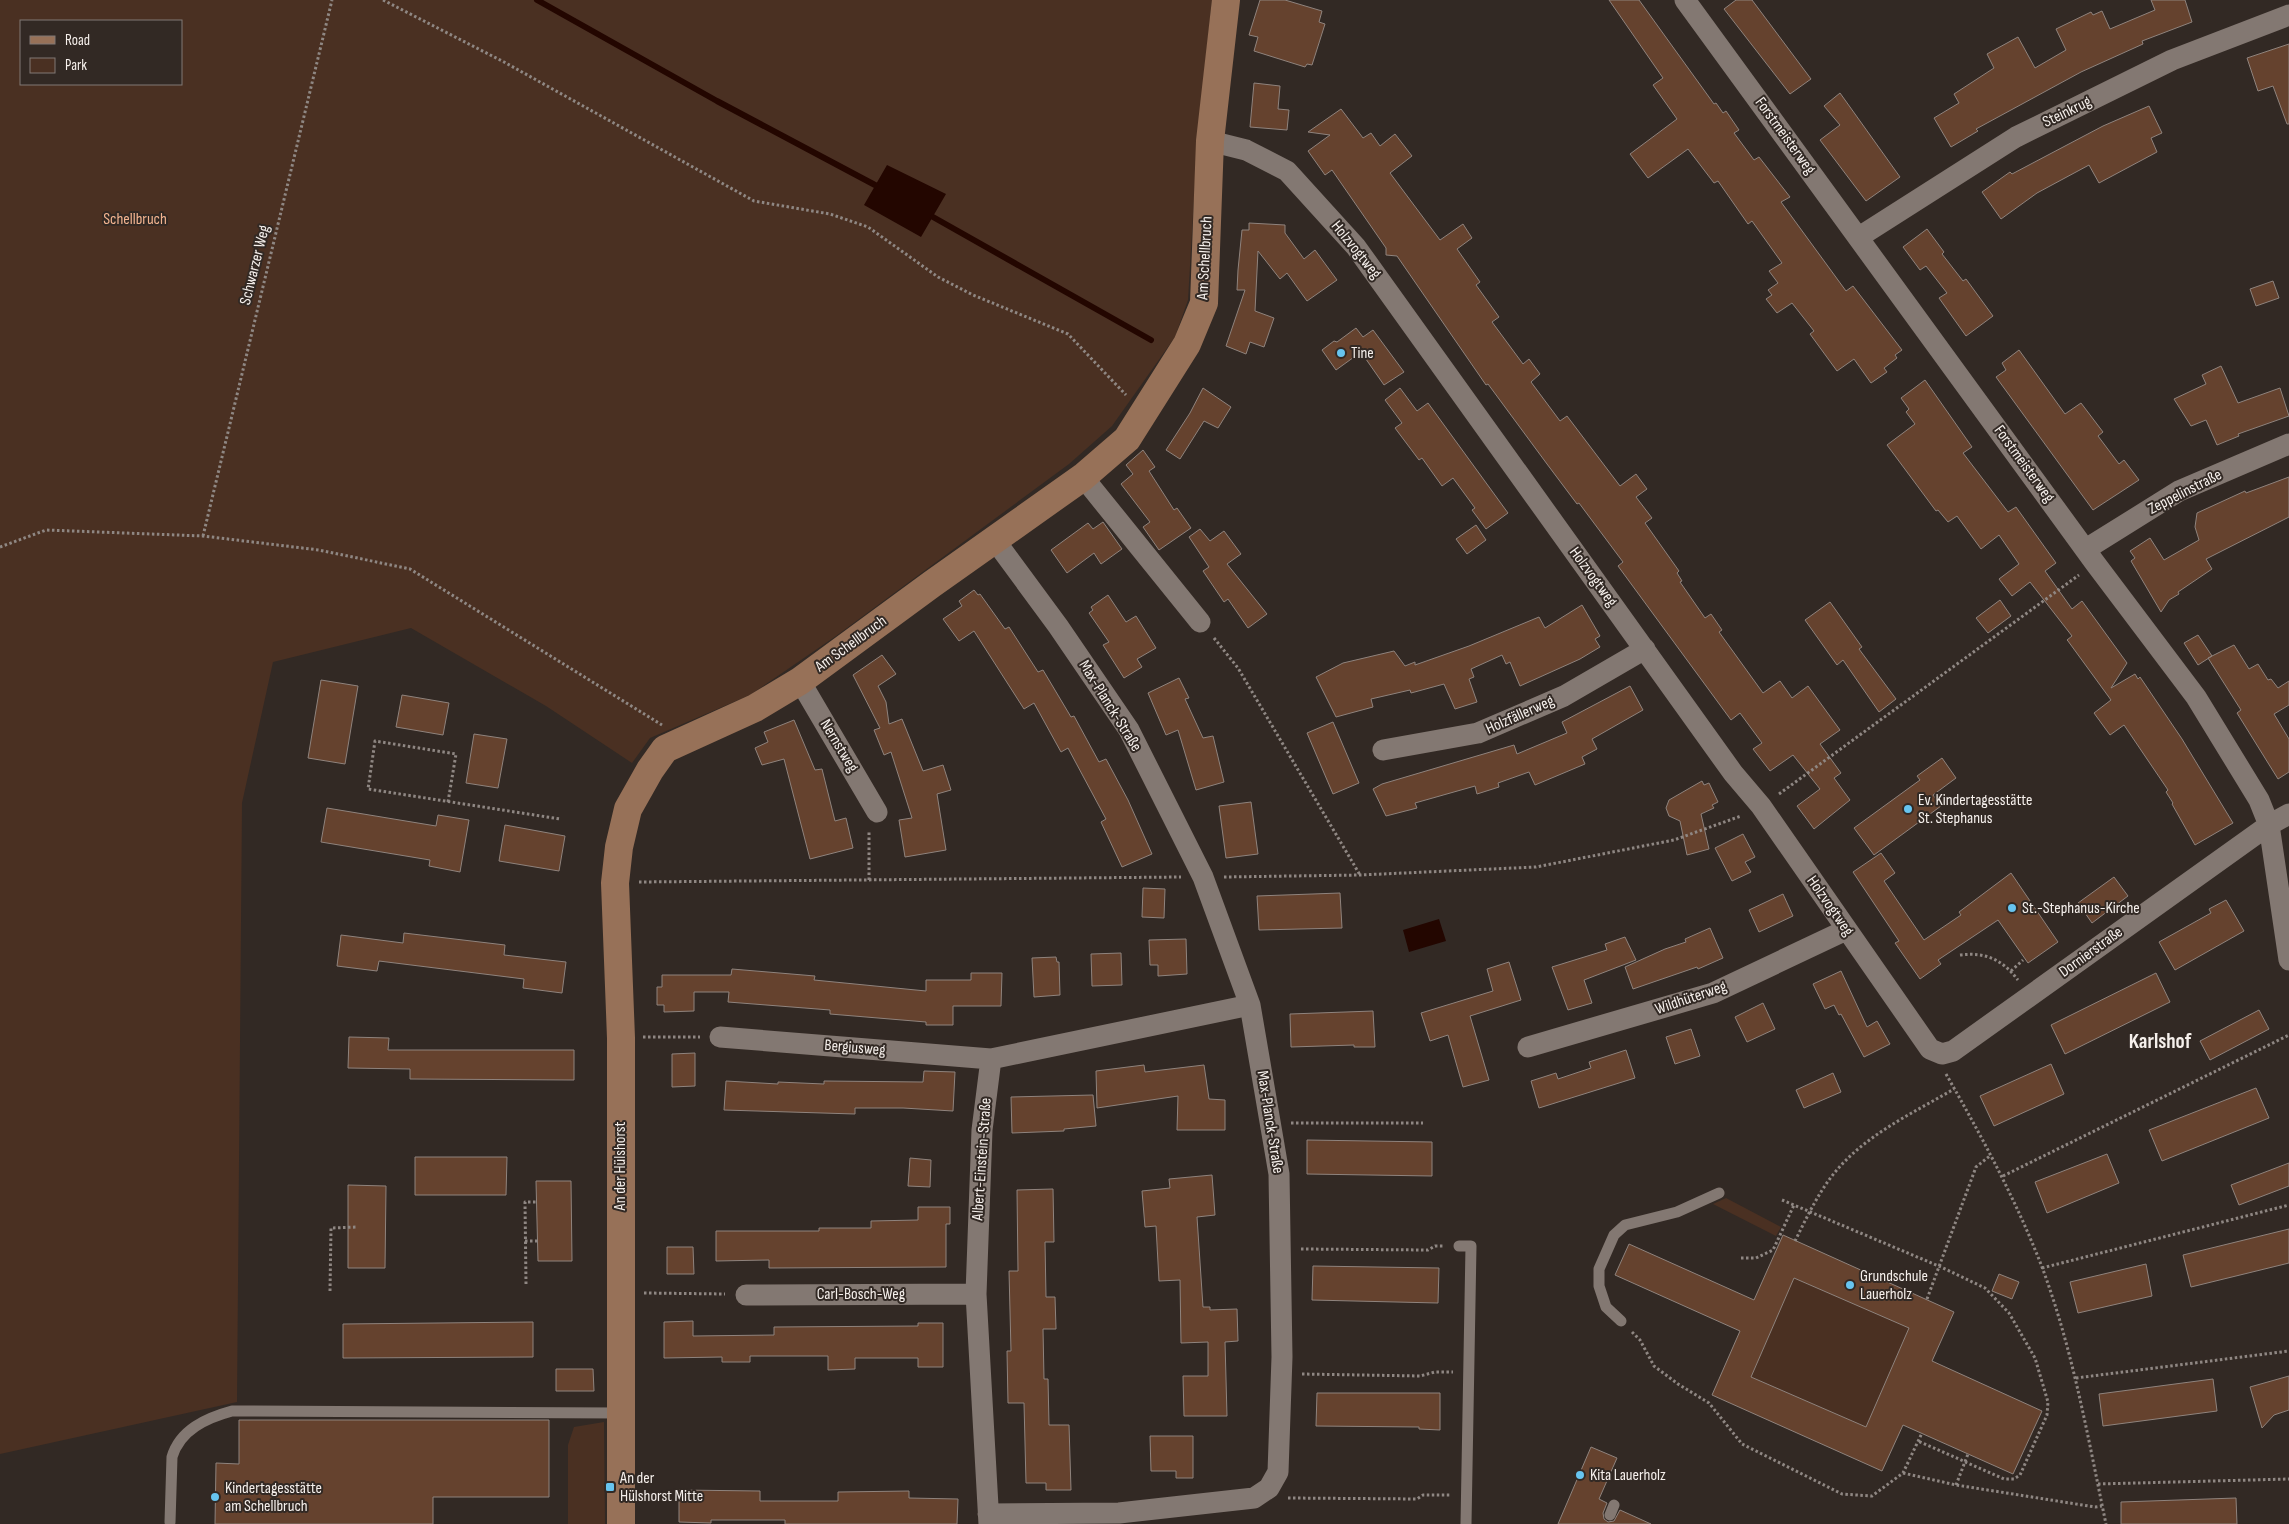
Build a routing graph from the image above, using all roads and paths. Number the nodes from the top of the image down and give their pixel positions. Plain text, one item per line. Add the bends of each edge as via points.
1 (332, 0) edge
2 (383, 0) edge
3 (1226, 0) edge
4 (1685, 0) edge
5 (2289, 15) edge
6 (1210, 141) junction
7 (1859, 237) junction
8 (1144, 413) junction
9 (2289, 444) edge
10 (1083, 477) junction
11 (203, 536) junction
12 (994, 539) junction
13 (0, 548) edge
14 (2090, 556) junction
15 (1200, 622) joint
16 (1645, 649) junction
17 (800, 681) junction
18 (685, 739) junction
19 (1383, 750) dead end
20 (448, 802) junction
21 (873, 805) joint
22 (1761, 806) junction
23 (628, 809) joint
24 (2289, 814) edge
25 (560, 819) dead end
26 (2269, 825) junction
27 (1360, 875) junction
28 (1204, 877) junction
29 (868, 880) junction
30 (615, 883) junction
31 (1846, 930) junction
32 (1960, 955) dead end
33 (2023, 960) dead end
34 (2289, 960) edge
35 (2011, 971) junction
36 (2030, 996) junction
37 (1250, 1005) junction
38 (2289, 1036) edge
39 (720, 1037) joint
40 (620, 1038) junction
41 (1528, 1047) dead end
42 (1942, 1054) junction
43 (991, 1059) junction
44 (1954, 1089) junction
45 (1270, 1123) junction
46 (1423, 1123) dead end
47 (1991, 1155) junction
48 (2002, 1176) junction
49 (1719, 1193) dead end
50 (1782, 1200) dead end
51 (537, 1202) dead end
52 (1794, 1205) junction
53 (2289, 1205) edge
54 (1810, 1212) junction
55 (358, 1228) dead end
56 (1795, 1240) dead end
57 (525, 1241) junction
58 (537, 1241) dead end
59 (1459, 1246) joint
60 (1280, 1249) junction
61 (1741, 1258) dead end
62 (1941, 1267) junction
63 (2042, 1268) junction
64 (526, 1284) dead end
65 (330, 1291) dead end
66 (620, 1293) junction
67 (976, 1294) junction
68 (746, 1295) joint
69 (1927, 1300) dead end
70 (1621, 1321) joint
71 (2289, 1351) edge
72 (1281, 1373) junction
73 (1469, 1373) junction
74 (2076, 1378) junction
75 (620, 1413) junction
76 (1922, 1433) dead end
77 (1918, 1442) junction
78 (1968, 1454) dead end
79 (1965, 1462) junction
80 (1903, 1473) junction
81 (2289, 1479) edge
82 (2098, 1484) junction
83 (1956, 1486) junction
84 (1467, 1496) junction
85 (1254, 1498) junction
86 (2102, 1506) junction
87 (989, 1519) edge
88 (170, 1522) dead end
89 (621, 1524) edge
90 (1466, 1524) edge
91 (2106, 1524) edge

1 - 11 path, Schwarzer Weg
2 - 8 path via 504,62 754,202 830,214 868,227 938,277 1068,334
3 - 6 street, Am Schellbruch
4 - 7 street, Forstmeisterweg
5 - 7 street, Steinkrug via 2172,60 2016,137
6 - 8 street, Am Schellbruch via 1204,303 1187,344
6 - 16 street, Holzvogtweg via 1246,150 1287,171 1356,246
7 - 14 street, Forstmeisterweg
8 - 10 street, Am Schellbruch via 1127,438
9 - 14 street, Zeppelinstraße via 2179,492
10 - 12 street, Am Schellbruch
10 - 15 street
11 - 13 path via 46,530
11 - 18 path via 319,550 410,569
12 - 17 street, Am Schellbruch
12 - 28 street, Max-Planck-Straße via 1130,730
14 - 22 path
14 - 26 street, Forstmeisterweg via 2196,697 2259,800
15 - 27 path via 1238,668
16 - 19 street, Holzfällerweg via 1564,696 1478,733
16 - 22 street, Holzvogtweg via 1733,773
17 - 18 street, Am Schellbruch via 755,708
17 - 21 street, Nernstweg
18 - 23 street, Am Schellbruch via 665,749
20 - 20 path via 368,789 375,741 456,754
20 - 25 path
21 - 29 path
22 - 27 path via 1745,815 1674,840 1536,867
22 - 31 street, Holzvogtweg
23 - 30 street, An der Hülshorst
24 - 26 street, Dornierstraße
26 - 34 street, Forstmeisterweg
26 - 36 street, Dornierstraße
27 - 28 path
28 - 29 path
28 - 37 street, Max-Planck-Straße
29 - 30 path
30 - 40 street, An der Hülshorst
31 - 41 street, Wildhüterweg via 1713,993
31 - 42 street, Holzvogtweg via 1930,1049
32 - 35 path via 1994,957
33 - 35 path
35 - 36 path
36 - 42 street, Dornierstraße via 1953,1051
37 - 43 street
37 - 45 street, Max-Planck-Straße
38 - 48 path
39 - 40 path
39 - 43 street, Bergiusweg
40 - 66 street, An der Hülshorst
42 - 44 path via 1943,1069
43 - 67 street, Albert-Einstein-Straße via 982,1130
44 - 47 path
44 - 54 path via 1865,1143 1835,1172
45 - 46 path
45 - 60 street, Max-Planck-Straße via 1279,1174
47 - 48 path
47 - 62 path via 1976,1167
48 - 63 path
49 - 70 lane via 1677,1212 1625,1225 1614,1235 1600,1269 1599,1286 1606,1307
50 - 52 path
51 - 57 path via 525,1202
52 - 54 path
52 - 61 path via 1773,1250 1766,1255
53 - 63 path
54 - 56 path
54 - 62 path
55 - 65 path via 331,1228
57 - 58 path
57 - 64 path
59 - 60 path via 1435,1246 1428,1250
59 - 73 lane via 1471,1246
60 - 72 street, Max-Planck-Straße
62 - 69 path
62 - 79 path via 1985,1288 2009,1313 2035,1358 2048,1402 2047,1415 2020,1475 2014,1479 2004,1478
63 - 74 path
66 - 68 path
66 - 75 street, An der Hülshorst
67 - 68 street, Carl-Bosch-Weg
67 - 87 street, Albert-Einstein-Straße
70 - 80 path via 1640,1340 1654,1366 1709,1402 1742,1444 1842,1494 1872,1496
71 - 74 path
72 - 73 path via 1420,1376 1434,1372
72 - 85 street, Max-Planck-Straße via 1278,1472 1269,1488
73 - 84 lane
74 - 82 path
75 - 88 lane via 232,1411 199,1424 179,1440 172,1457
75 - 89 street, An der Hülshorst
76 - 77 path
77 - 79 path
77 - 80 path
78 - 79 path
79 - 83 path
80 - 83 path
81 - 82 path
82 - 86 path
83 - 86 path
84 - 85 path via 1423,1495 1417,1499
84 - 90 lane
85 - 87 street via 1119,1512
86 - 91 path

